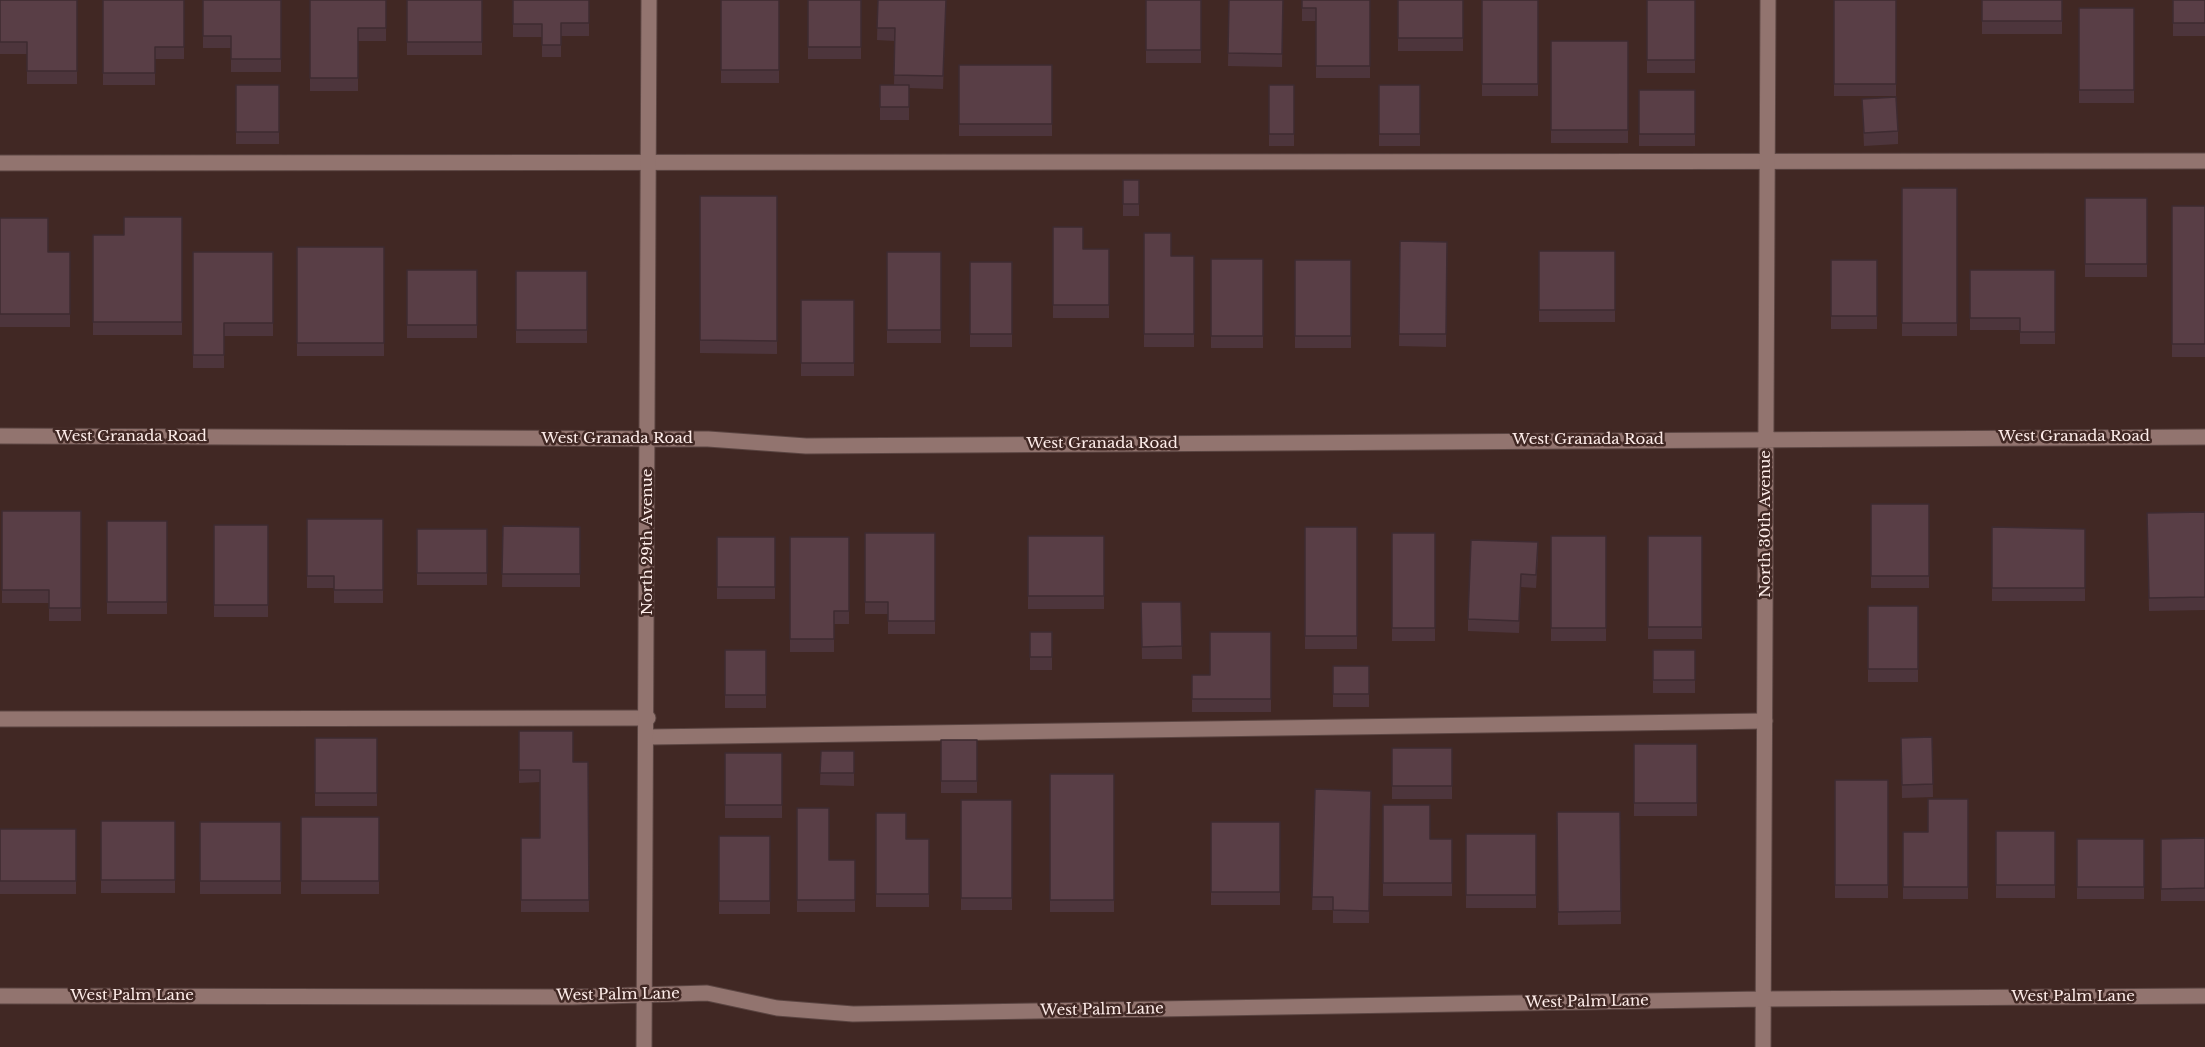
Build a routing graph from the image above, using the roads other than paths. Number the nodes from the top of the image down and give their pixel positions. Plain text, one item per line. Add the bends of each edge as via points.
1 (649, 0) edge
2 (1768, 0) edge
3 (1767, 161) junction
4 (2205, 161) edge
5 (0, 163) edge
6 (649, 163) junction
7 (0, 436) edge
8 (2205, 437) edge
9 (648, 439) junction
10 (1766, 439) junction
11 (648, 718) junction
12 (0, 719) edge
13 (1765, 721) junction
14 (648, 737) junction
15 (645, 994) junction
16 (0, 996) edge
17 (2205, 996) edge
18 (1763, 999) junction
19 (644, 1047) edge
20 (1763, 1047) edge

1 - 6 street, North 29th Avenue
2 - 3 street, North 30th Avenue
3 - 4 street
3 - 6 street
3 - 10 street, North 30th Avenue
5 - 6 street
6 - 9 street, North 29th Avenue
7 - 9 street, West Granada Road
8 - 10 street, West Granada Road
9 - 10 street, West Granada Road via 806,446
9 - 11 street, North 29th Avenue
10 - 13 street, North 30th Avenue
11 - 12 street
11 - 14 street, North 29th Avenue
13 - 14 street
13 - 18 street, North 30th Avenue
14 - 15 street, North 29th Avenue
15 - 16 street, West Palm Lane
15 - 18 street, West Palm Lane via 707,993 777,1008 853,1014
15 - 19 street, North 29th Avenue
17 - 18 street, West Palm Lane
18 - 20 street, North 30th Avenue

